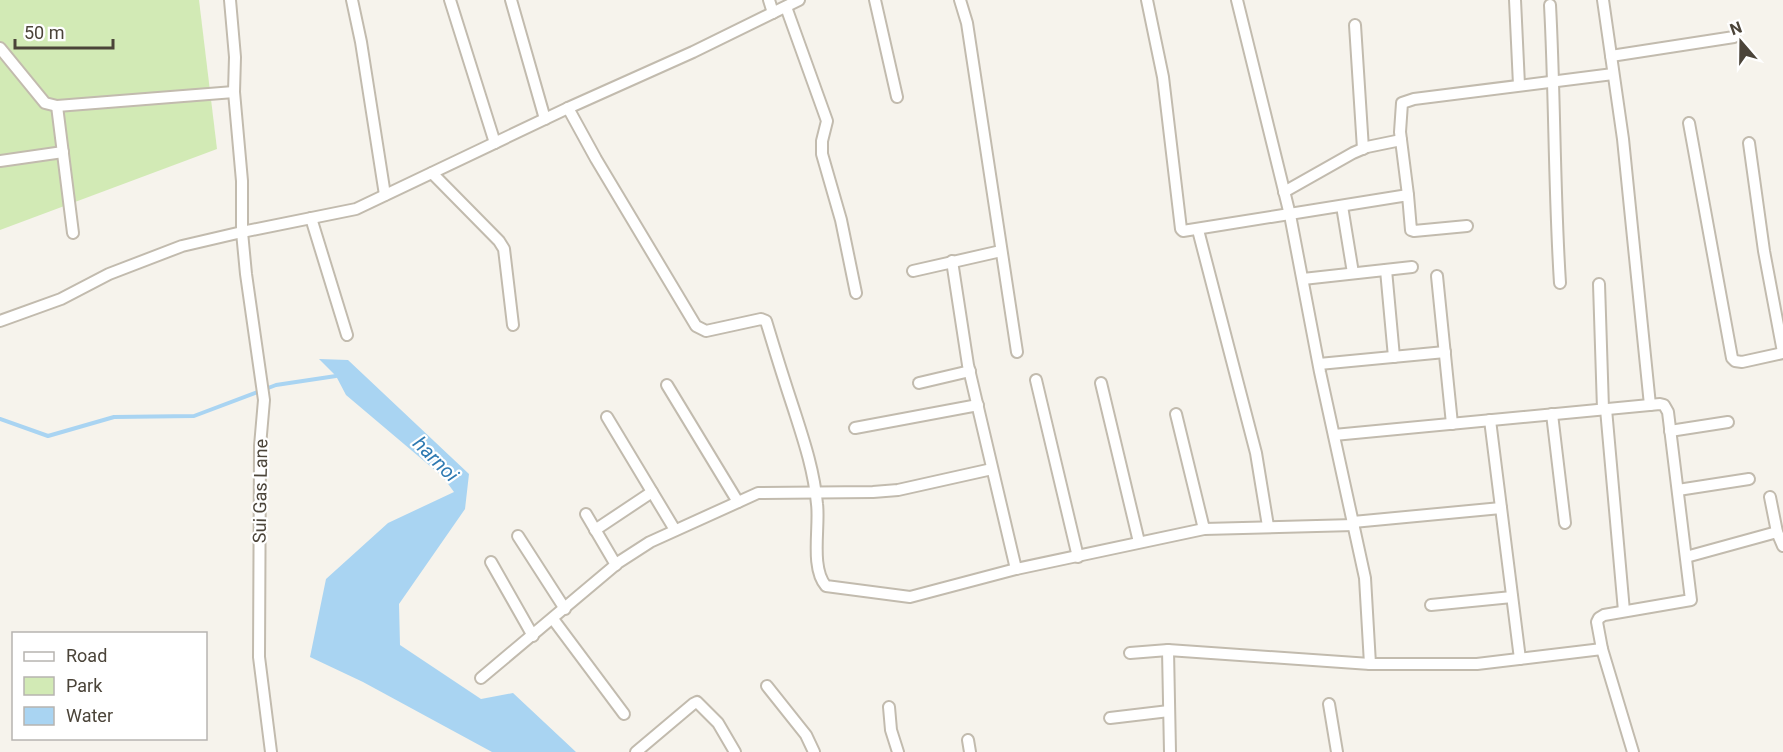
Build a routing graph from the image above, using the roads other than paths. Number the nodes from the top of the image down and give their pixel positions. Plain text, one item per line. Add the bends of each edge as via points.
1 (230, 0) edge
2 (352, 0) edge
3 (450, 0) edge
4 (511, 0) edge
5 (770, 0) edge
6 (799, 0) edge
7 (875, 0) edge
8 (960, 0) edge
9 (1147, 0) edge
10 (1237, 0) edge
11 (1515, 0) edge
12 (1603, 0) edge
13 (1550, 5) dead end
14 (786, 7) junction
15 (774, 13) junction
16 (1355, 25) dead end
17 (1734, 37) dead end
18 (0, 48) edge
19 (1611, 56) junction
20 (1613, 74) junction
21 (1554, 81) junction
22 (1519, 85) junction
23 (234, 92) junction
24 (897, 97) dead end
25 (57, 106) junction
26 (568, 108) junction
27 (545, 119) junction
28 (1689, 123) dead end
29 (1401, 141) junction
30 (495, 143) junction
31 (1749, 143) dead end
32 (1363, 149) junction
33 (63, 152) junction
34 (0, 161) edge
35 (432, 173) junction
36 (1284, 192) junction
37 (385, 195) junction
38 (1408, 195) junction
39 (1342, 206) junction
40 (1290, 215) junction
41 (311, 218) junction
42 (1467, 226) dead end
43 (1198, 230) junction
44 (242, 232) junction
45 (73, 233) dead end
46 (1001, 251) junction
47 (952, 261) junction
48 (1412, 267) dead end
49 (1386, 270) junction
50 (913, 271) dead end
51 (1353, 273) junction
52 (1437, 276) dead end
53 (1303, 279) junction
54 (1560, 284) dead end
55 (1599, 284) dead end
56 (856, 294) dead end
57 (0, 321) edge
58 (513, 325) dead end
59 (347, 335) dead end
60 (1017, 352) dead end
61 (1445, 352) junction
62 (1783, 353) edge
63 (1394, 357) junction
64 (1319, 364) junction
65 (970, 371) junction
66 (1036, 380) dead end
67 (919, 383) dead end
68 (1101, 383) dead end
69 (667, 385) dead end
70 (978, 405) junction
71 (1650, 405) junction
72 (1604, 409) junction
73 (1176, 414) dead end
74 (1552, 414) junction
75 (607, 417) dead end
76 (1490, 420) junction
77 (1728, 422) dead end
78 (1452, 424) junction
79 (855, 428) dead end
80 (1670, 431) junction
81 (1334, 435) junction
82 (992, 469) junction
83 (1749, 479) dead end
84 (1678, 490) junction
85 (652, 492) junction
86 (815, 492) junction
87 (1770, 497) dead end
88 (738, 502) junction
89 (1501, 508) junction
90 (586, 514) dead end
91 (1565, 523) dead end
92 (1353, 524) junction
93 (1268, 526) junction
94 (1204, 529) junction
95 (595, 530) junction
96 (675, 531) junction
97 (1777, 532) junction
98 (518, 536) dead end
99 (1139, 542) junction
100 (1783, 546) edge
101 (1078, 557) junction
102 (1686, 557) junction
103 (491, 562) dead end
104 (616, 565) junction
105 (1016, 569) junction
106 (1512, 597) junction
107 (1431, 605) dead end
108 (565, 609) junction
109 (1624, 611) junction
110 (553, 619) junction
111 (532, 636) junction
112 (1602, 649) junction
113 (1168, 650) junction
114 (1130, 653) dead end
115 (1520, 659) junction
116 (1370, 663) junction
117 (481, 678) dead end
118 (767, 686) dead end
119 (1329, 704) dead end
120 (889, 707) dead end
121 (1169, 711) junction
122 (624, 714) dead end
123 (1110, 718) dead end
124 (271, 752) edge
125 (636, 752) edge
126 (735, 752) edge
127 (814, 752) edge
128 (898, 752) edge
129 (1170, 752) edge
130 (1336, 752) edge
131 (1634, 752) edge

1 - 23 street, Sui Gas Lane
2 - 37 street
3 - 30 street
4 - 27 street
5 - 15 street
6 - 14 street
7 - 24 street
8 - 46 street via 967,23
9 - 43 street via 1163,77 1181,228
10 - 36 street
11 - 22 street
12 - 19 street
13 - 21 street
14 - 15 street
14 - 56 street via 827,120 822,154
15 - 26 street
16 - 32 street
17 - 19 street
18 - 25 street via 45,103
19 - 20 street
20 - 21 street
20 - 71 street
21 - 22 street
21 - 54 street
22 - 29 street via 1402,103
23 - 25 street
23 - 44 street, Sui Gas Lane
25 - 33 street
26 - 27 street
26 - 86 street via 696,326 706,331 766,321 813,472
27 - 30 street
28 - 62 street via 1732,358 1742,362
29 - 32 street
29 - 38 street
30 - 35 street
31 - 62 street
32 - 36 street
33 - 34 street
33 - 45 street
35 - 37 street
35 - 58 street via 504,249
36 - 40 street
37 - 41 street via 356,209
38 - 39 street
38 - 42 street via 1411,230
39 - 40 street
39 - 51 street
40 - 43 street
40 - 53 street
41 - 44 street
41 - 59 street
43 - 93 street via 1256,453
44 - 57 street via 182,246
44 - 124 street, Sui Gas Lane via 264,400 260,446 259,657
46 - 47 street
46 - 60 street
47 - 50 street
47 - 65 street
48 - 49 street
49 - 51 street
49 - 63 street
51 - 53 street
52 - 61 street
53 - 64 street
55 - 72 street
61 - 63 street
61 - 78 street
63 - 64 street
64 - 81 street
65 - 67 street
65 - 70 street
66 - 101 street
68 - 99 street
69 - 88 street
70 - 79 street
70 - 82 street
71 - 72 street
71 - 80 street via 1664,405
72 - 74 street
72 - 109 street
73 - 94 street
74 - 76 street
74 - 91 street
75 - 85 street
76 - 78 street
76 - 89 street
77 - 80 street
78 - 81 street
80 - 84 street
81 - 92 street
82 - 86 street via 898,490
82 - 105 street
83 - 84 street
84 - 102 street
85 - 95 street
85 - 96 street
86 - 88 street via 758,493
86 - 105 street via 818,560 826,586 910,597
87 - 97 street
88 - 96 street
89 - 92 street
89 - 106 street
90 - 95 street
92 - 93 street
92 - 116 street via 1365,578
93 - 94 street
94 - 99 street
95 - 104 street
96 - 104 street
97 - 100 street
97 - 102 street
98 - 108 street
99 - 101 street
101 - 105 street
102 - 109 street via 1691,600
103 - 111 street
104 - 108 street
106 - 107 street
106 - 115 street
108 - 110 street
109 - 112 street via 1599,618
110 - 111 street
110 - 122 street
111 - 117 street
112 - 115 street
112 - 131 street
113 - 114 street
113 - 116 street
113 - 121 street
115 - 116 street via 1477,664
118 - 127 street via 806,735
119 - 130 street
120 - 128 street
121 - 123 street
121 - 129 street
125 - 126 street via 698,702 718,723

